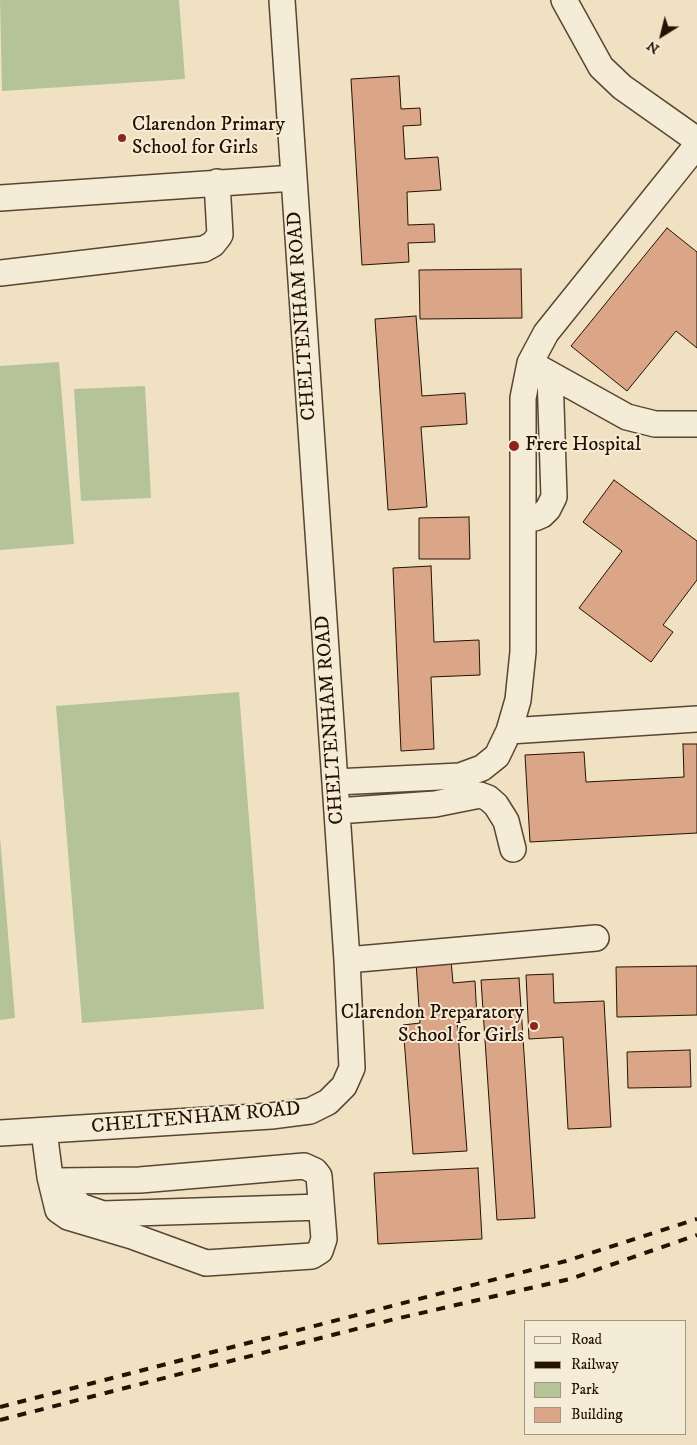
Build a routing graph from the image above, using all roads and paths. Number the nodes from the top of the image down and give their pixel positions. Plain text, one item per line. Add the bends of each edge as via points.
1 (282, 0) edge
2 (564, 0) edge
3 (697, 140) edge
4 (697, 145) edge
5 (294, 178) junction
6 (217, 182) junction
7 (0, 198) edge
8 (0, 273) edge
9 (540, 369) junction
10 (697, 424) edge
11 (697, 719) edge
12 (509, 731) junction
13 (335, 782) junction
14 (337, 811) junction
15 (513, 849) dead end
16 (596, 938) dead end
17 (347, 960) junction
18 (44, 1131) junction
19 (0, 1133) edge
20 (60, 1179) junction
21 (321, 1206) junction

1 - 5 street, CHELTENHAM ROAD
2 - 3 street via 601,67 622,87
4 - 9 street via 546,333
5 - 6 street
5 - 13 street, CHELTENHAM ROAD
6 - 7 street
6 - 8 street via 220,235 204,249
9 - 10 street via 627,417 656,424
9 - 12 street via 523,398 523,652 518,700
11 - 12 street
12 - 13 street via 497,756 482,768 460,776
13 - 14 street, CHELTENHAM ROAD
14 - 15 street via 435,804 480,795 496,805 506,821
14 - 17 street, CHELTENHAM ROAD
16 - 17 street
17 - 18 street, CHELTENHAM ROAD via 352,1068 344,1086 328,1102 310,1110 271,1116
18 - 19 street, CHELTENHAM ROAD
18 - 20 street
20 - 21 street via 80,1206 103,1214
20 - 21 street via 140,1180 304,1166 319,1176
20 - 21 street via 58,1210 68,1217 206,1263 312,1256 320,1251 324,1239

